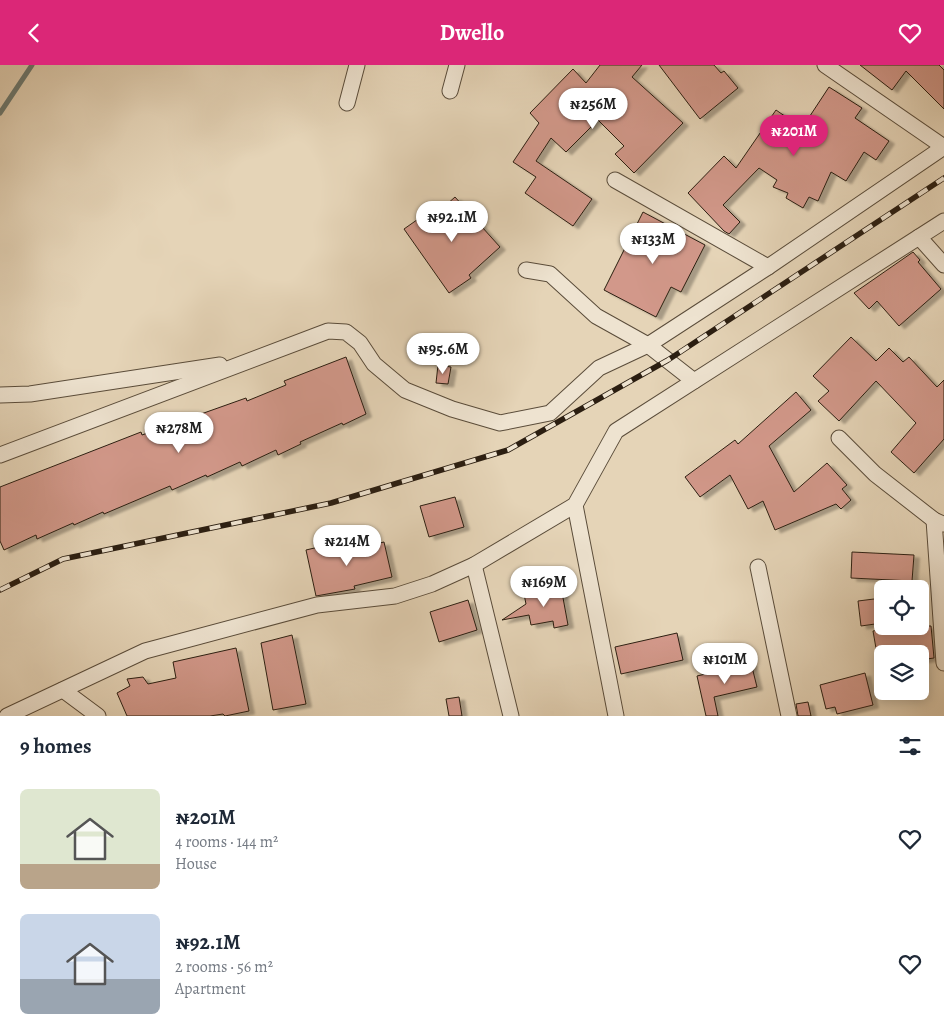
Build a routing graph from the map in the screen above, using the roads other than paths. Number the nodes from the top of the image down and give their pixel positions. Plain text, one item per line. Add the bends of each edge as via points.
1 (357, 65) edge
2 (457, 65) edge
3 (825, 65) edge
4 (450, 91) dead end
5 (347, 103) dead end
6 (944, 147) edge
7 (615, 180) dead end
8 (944, 221) edge
9 (918, 237) junction
10 (944, 265) edge
11 (768, 267) junction
12 (526, 270) dead end
13 (648, 345) junction
14 (249, 361) junction
15 (694, 381) junction
16 (0, 395) edge
17 (838, 438) dead end
18 (0, 455) edge
19 (575, 505) junction
20 (939, 523) edge
21 (474, 565) junction
22 (758, 567) dead end
23 (944, 663) edge
24 (63, 690) junction
25 (7, 716) edge
26 (98, 716) edge
27 (511, 716) edge
28 (616, 716) edge
29 (789, 716) edge

1 - 5 street
2 - 4 street
3 - 6 street
6 - 11 street
7 - 11 street
8 - 9 street
9 - 10 street
9 - 15 street
11 - 13 street
12 - 13 street via 550,274 596,316
13 - 14 street via 599,368 550,413 500,423 452,409 405,390 374,364 360,343 346,332 328,331
13 - 15 street
14 - 16 street via 30,394
14 - 18 street
15 - 19 street via 616,431
17 - 20 street via 875,473
19 - 21 street
19 - 28 street
20 - 23 street
21 - 24 street via 395,596 317,605 145,651
21 - 27 street
22 - 29 street
24 - 25 street
24 - 26 street

